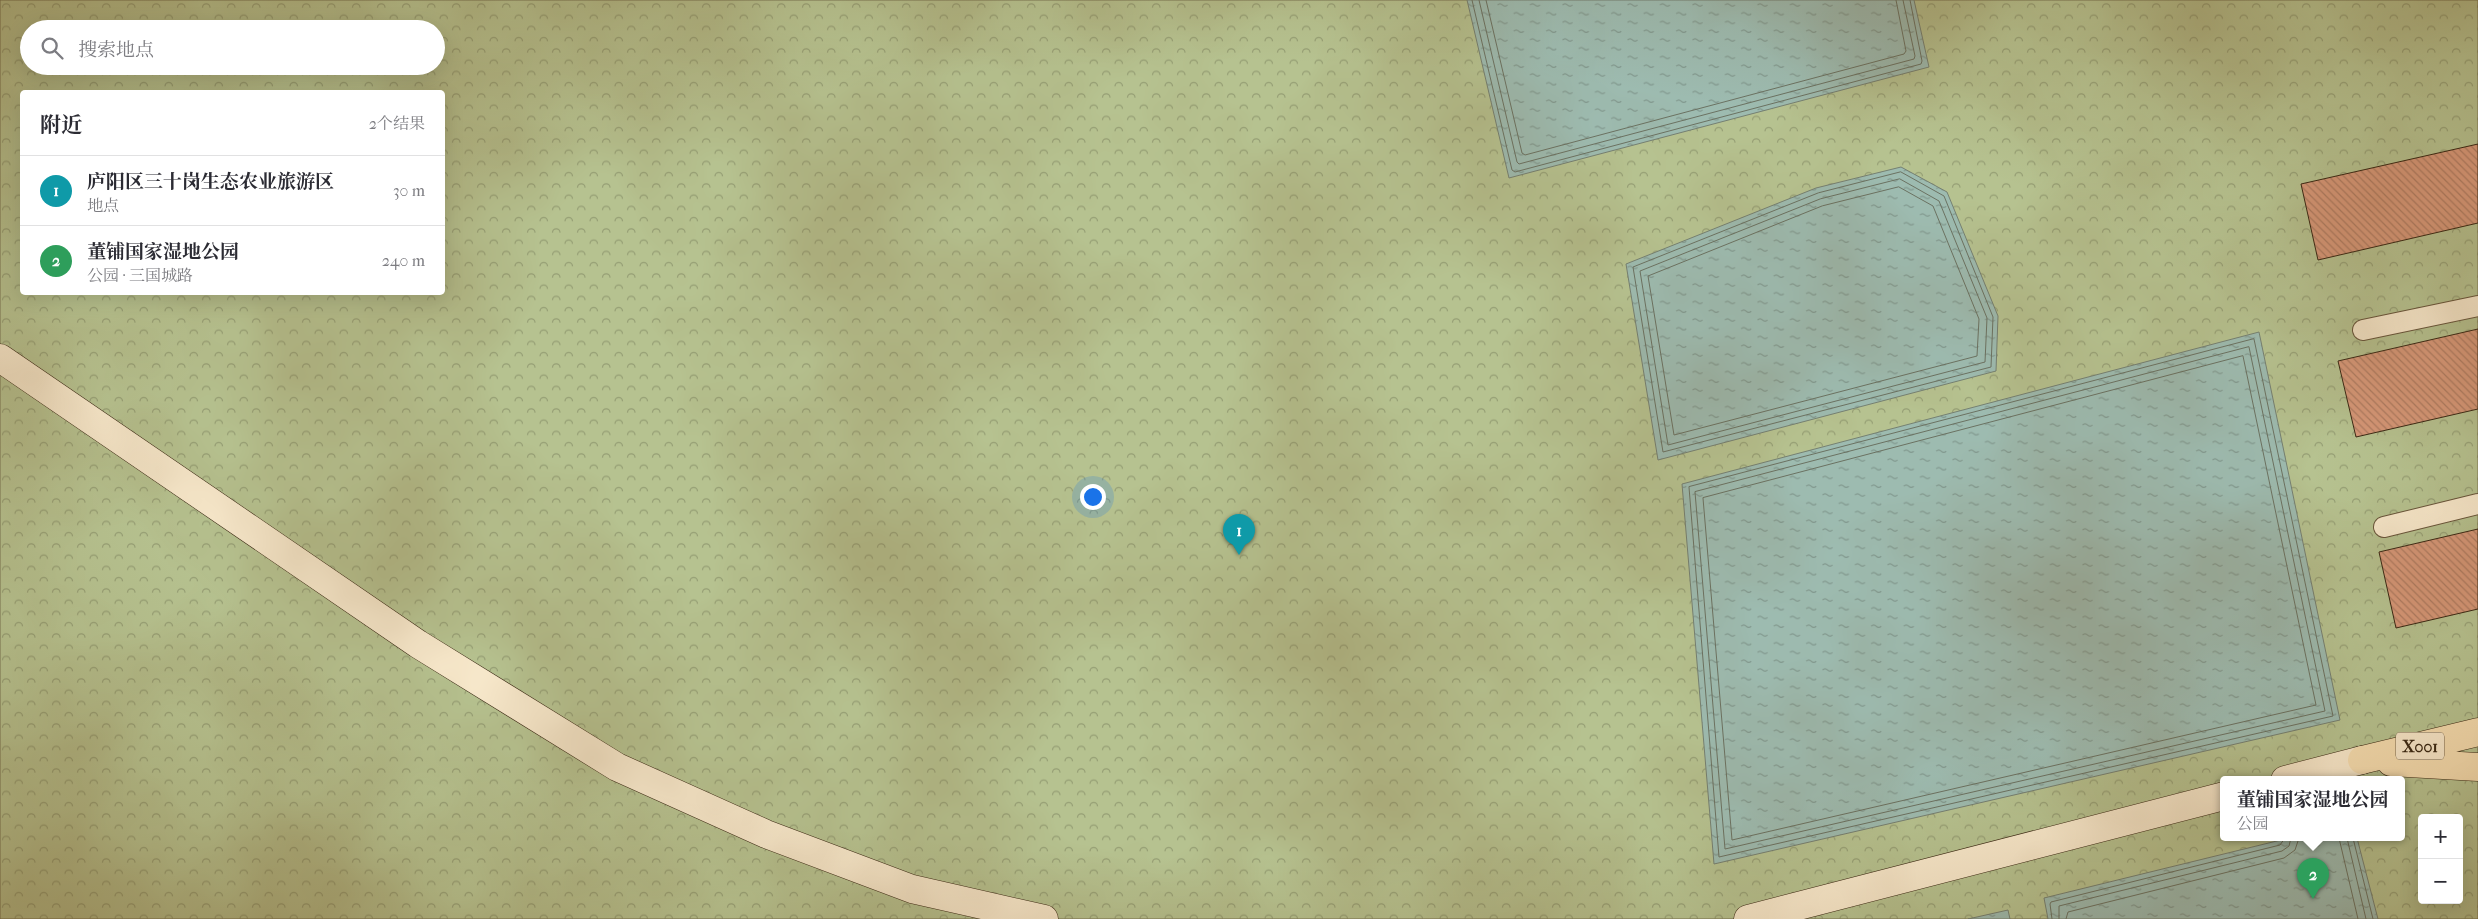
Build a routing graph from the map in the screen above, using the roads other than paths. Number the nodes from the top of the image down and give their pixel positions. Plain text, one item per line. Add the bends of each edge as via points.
1 (2478, 306) edge
2 (2364, 330) dead end
3 (0, 358) edge
4 (2478, 504) edge
5 (2384, 527) dead end
6 (2478, 732) edge
7 (2362, 760) junction
8 (2478, 767) edge
9 (2300, 776) edge
10 (2220, 797) edge
11 (1044, 919) edge
12 (1748, 919) edge

1 - 2 lane
3 - 11 main road via 418,644 618,767 766,834 912,889
4 - 5 lane
6 - 7 main road, X001
7 - 8 main road, X001
7 - 9 main road
10 - 12 main road

